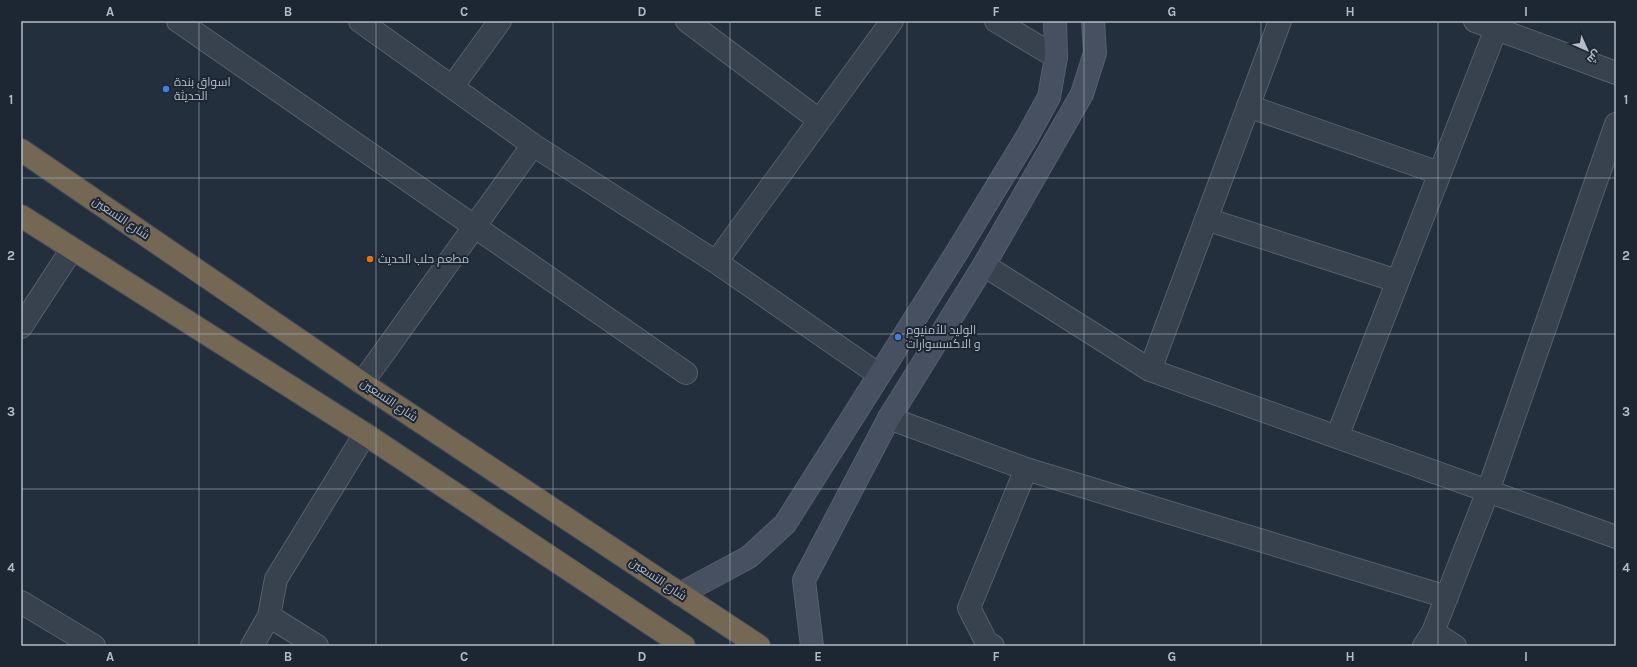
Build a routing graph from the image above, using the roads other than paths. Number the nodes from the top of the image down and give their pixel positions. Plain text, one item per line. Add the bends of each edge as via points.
1 (178, 21) edge
2 (360, 21) edge
3 (500, 21) edge
4 (687, 21) edge
5 (892, 21) edge
6 (996, 21) edge
7 (1056, 21) edge
8 (1093, 21) edge
9 (1280, 21) edge
10 (1475, 21) edge
11 (1496, 29) junction
12 (1056, 57) junction
13 (1616, 73) edge
14 (452, 87) junction
15 (1248, 106) junction
16 (819, 120) junction
17 (1616, 124) edge
18 (533, 145) junction
19 (21, 150) edge
20 (1440, 174) junction
21 (21, 216) edge
22 (1206, 219) junction
23 (473, 226) junction
24 (72, 249) junction
25 (716, 262) junction
26 (984, 265) junction
27 (1397, 281) junction
28 (21, 326) edge
29 (1150, 370) junction
30 (686, 373) dead end
31 (878, 374) junction
32 (362, 383) junction
33 (889, 418) junction
34 (365, 434) junction
35 (1337, 437) junction
36 (1026, 470) junction
37 (1488, 491) junction
38 (1616, 537) edge
39 (680, 594) junction
40 (1447, 597) junction
41 (21, 602) edge
42 (269, 616) junction
43 (1428, 639) edge
44 (94, 646) edge
45 (252, 646) edge
46 (318, 646) edge
47 (684, 646) edge
48 (759, 646) edge
49 (812, 646) edge
50 (992, 646) edge
51 (1455, 646) edge

1 - 23 street
2 - 14 street
3 - 14 street
4 - 16 street
5 - 16 street
6 - 12 street
7 - 12 main road
8 - 26 main road via 1094,53 1082,94
9 - 15 street
10 - 11 street
11 - 13 street
11 - 20 street
12 - 31 main road via 1049,97 1027,137
14 - 18 street
15 - 20 street
15 - 22 street
16 - 25 street
17 - 37 street
18 - 23 street
18 - 25 street
19 - 32 highway, شارع التسعين
20 - 27 street
21 - 24 highway
22 - 27 street
22 - 29 street
23 - 30 street
23 - 32 street
24 - 28 street
24 - 34 highway
25 - 31 street
26 - 29 street
26 - 33 main road
27 - 35 street
29 - 35 street
31 - 39 main road via 785,524 749,557
32 - 39 highway, شارع التسعين
33 - 36 street
33 - 49 main road via 804,580
34 - 42 street via 276,579
34 - 47 highway
35 - 37 street
36 - 40 street
36 - 50 street via 969,608 987,643
37 - 38 street
37 - 40 street
39 - 48 highway, شارع التسعين
40 - 43 street
41 - 44 street
42 - 45 street
42 - 46 street
43 - 51 street

